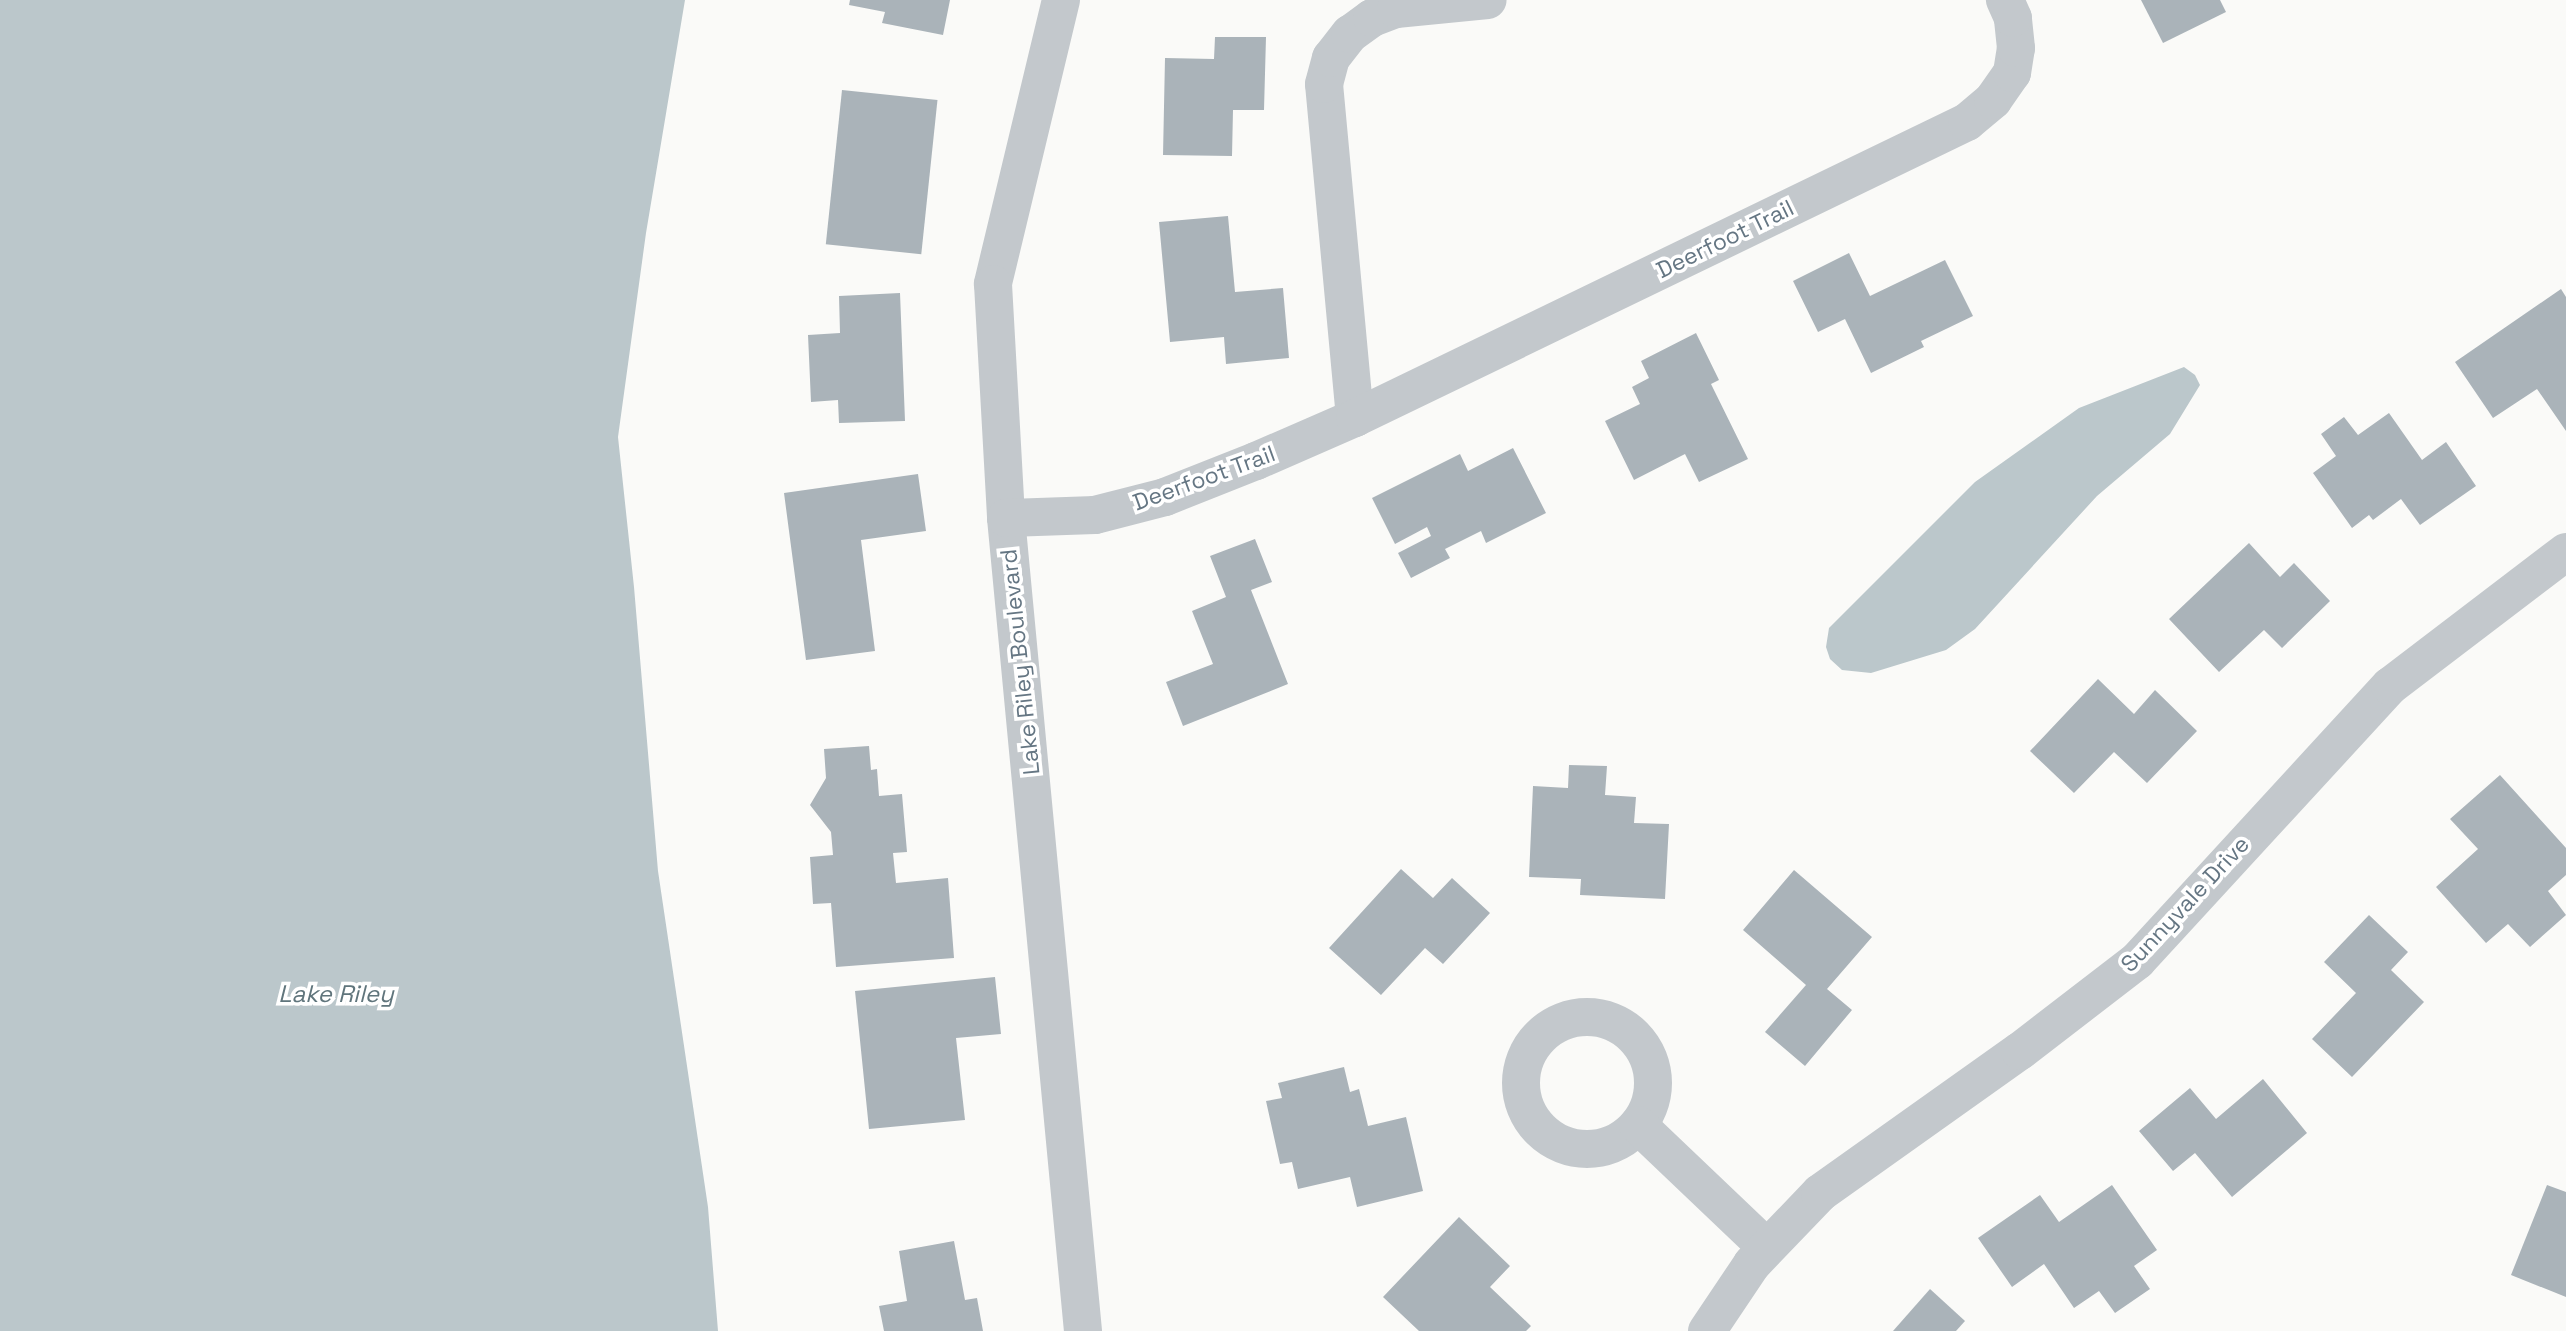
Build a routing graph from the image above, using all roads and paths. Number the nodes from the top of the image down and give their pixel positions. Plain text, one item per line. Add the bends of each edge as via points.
1 (1061, 0) edge
2 (1488, 0) edge
3 (2006, 0) edge
4 (1354, 418) junction
5 (1006, 518) junction
6 (2566, 552) edge
7 (1638, 1125) dead end
8 (1767, 1248) junction
9 (1083, 1331) edge
10 (1707, 1331) edge

1 - 5 street, Lake Riley Boulevard via 993,284
2 - 4 street via 1396,9 1350,34 1331,58 1324,84
3 - 4 street, Deerfoot Trail via 2016,48 2012,73 1993,100 1967,122
4 - 5 street, Deerfoot Trail via 1165,497 1096,515
5 - 9 street, Lake Riley Boulevard
6 - 8 street, Sunnyvale Drive via 2390,686 2137,961 2020,1051 1820,1193
7 - 8 street
8 - 10 street, Sunnyvale Drive

